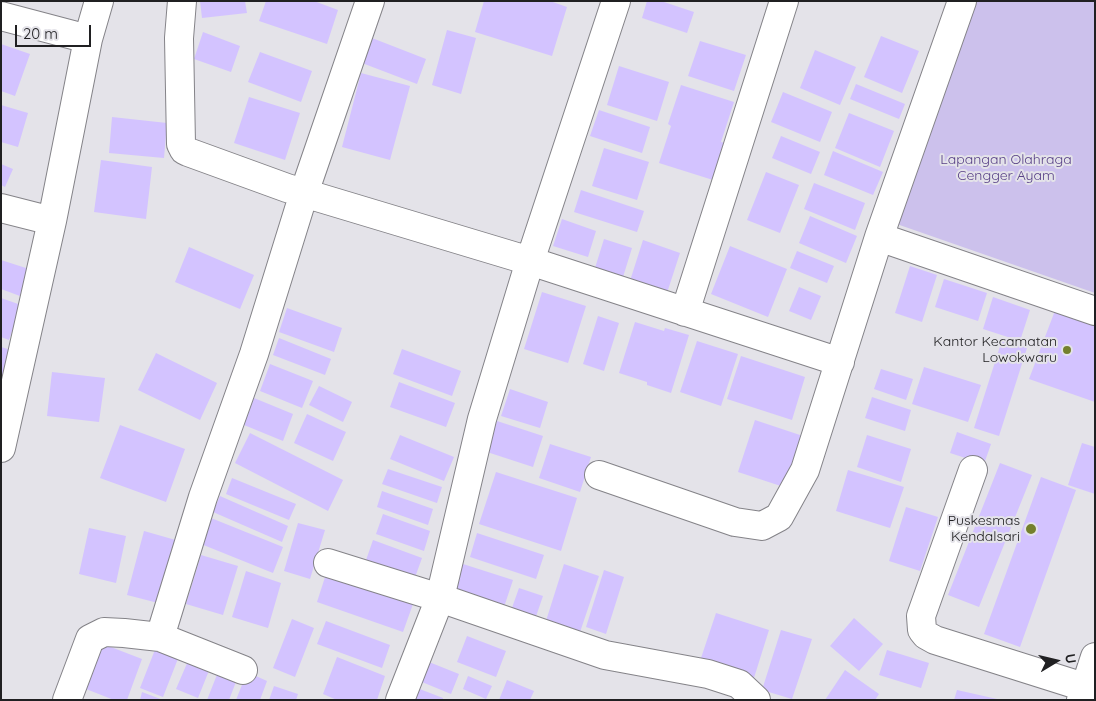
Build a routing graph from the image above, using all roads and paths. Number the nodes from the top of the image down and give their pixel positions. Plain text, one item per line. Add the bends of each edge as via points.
1 (99, 1) edge
2 (182, 1) edge
3 (370, 1) edge
4 (616, 1) edge
5 (784, 1) edge
6 (962, 1) edge
7 (1, 16) edge
8 (88, 39) junction
9 (304, 194) junction
10 (1, 208) edge
11 (52, 221) junction
12 (879, 237) junction
13 (530, 261) junction
14 (1095, 311) edge
15 (685, 312) junction
16 (840, 362) junction
17 (1, 448) edge
18 (973, 470) dead end
19 (599, 475) dead end
20 (328, 563) dead end
21 (440, 598) junction
22 (160, 637) junction
23 (1095, 656) edge
24 (243, 670) dead end
25 (1082, 694) edge
26 (67, 700) edge
27 (400, 700) edge
28 (756, 700) edge

1 - 8 street
2 - 9 street via 179,38 181,144 184,150
3 - 9 street
4 - 13 street
5 - 15 street
6 - 12 street
7 - 8 street
8 - 11 street
9 - 13 street
9 - 22 street via 254,354 203,496
10 - 11 street
11 - 17 street
12 - 14 street
12 - 16 street
13 - 15 street
13 - 21 street via 482,419
15 - 16 street
16 - 19 street via 798,485 780,517 762,526 735,522
18 - 25 street via 921,616 922,630 935,640
20 - 21 street
21 - 27 street
21 - 28 street via 605,655 708,674 739,684
22 - 24 street
22 - 26 street via 114,632 90,639
23 - 25 street

